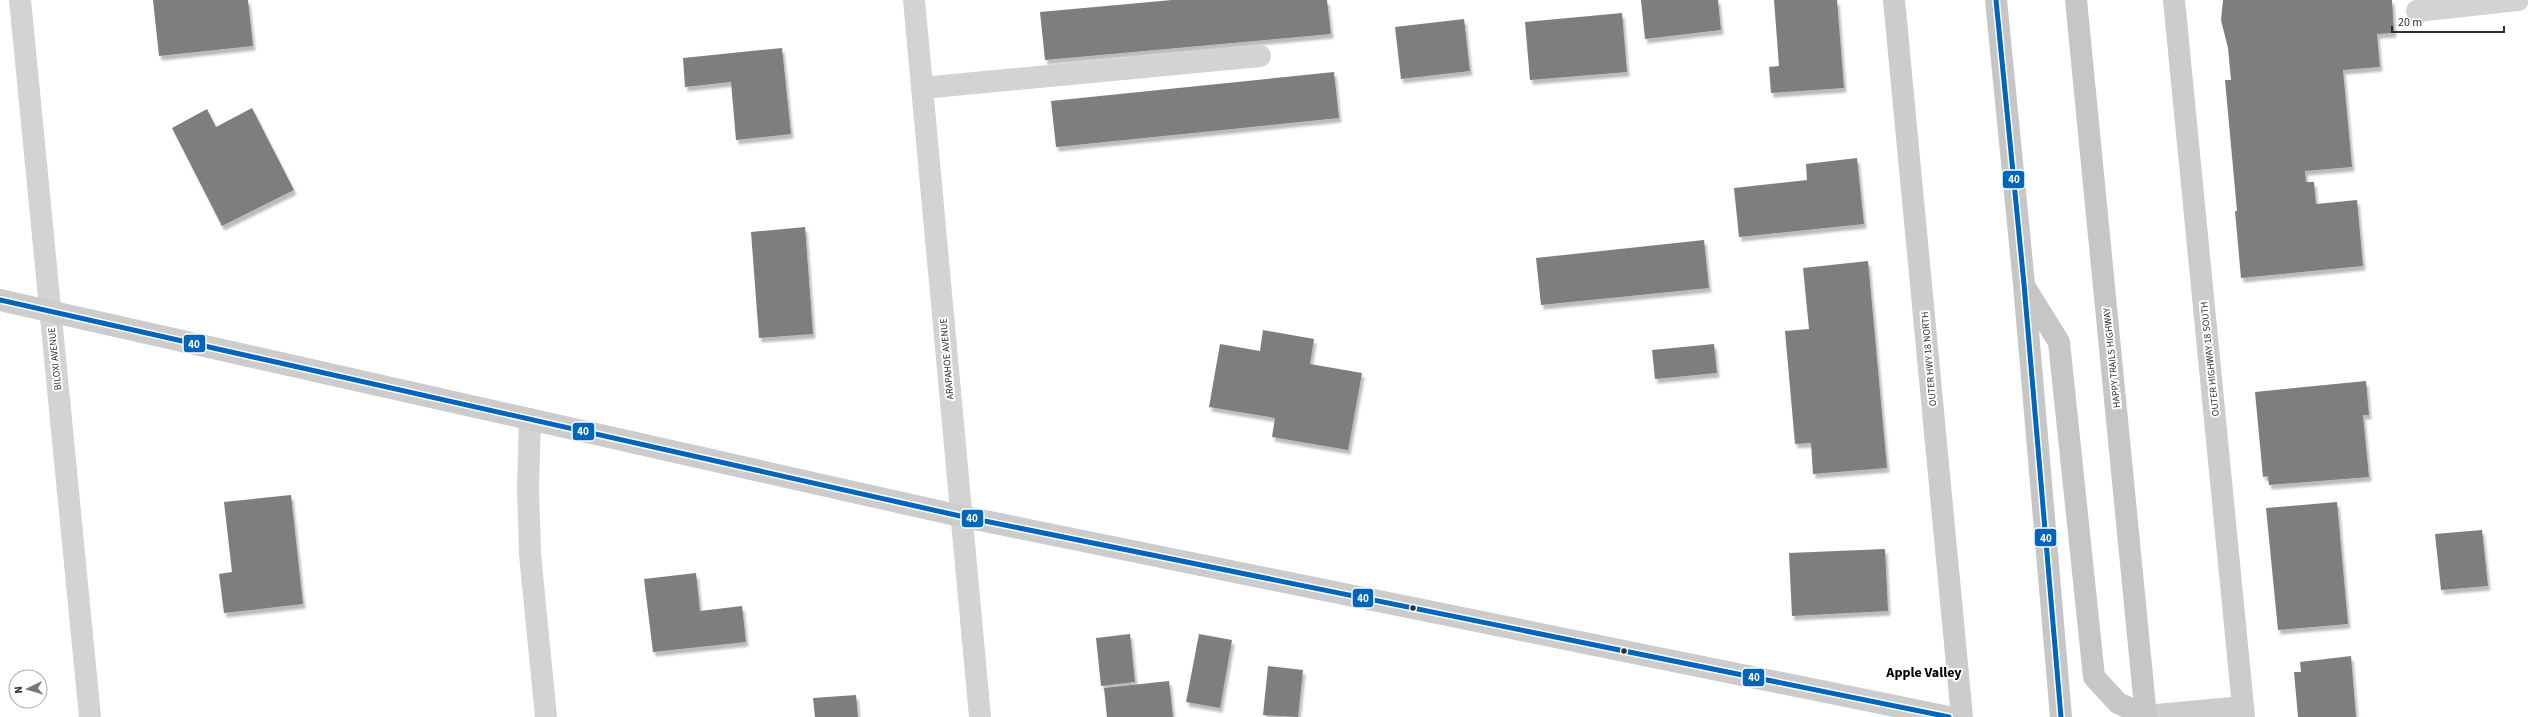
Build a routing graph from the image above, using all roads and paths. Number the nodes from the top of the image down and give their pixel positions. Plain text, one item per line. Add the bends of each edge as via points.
1 (20, 0) edge
2 (914, 0) edge
3 (1894, 0) edge
4 (1996, 0) edge
5 (2076, 0) edge
6 (2174, 0) edge
7 (2518, 0) edge
8 (2417, 11) dead end
9 (1260, 56) dead end
10 (922, 88) junction
11 (2024, 284) junction
12 (0, 300) edge
13 (49, 311) junction
14 (530, 419) junction
15 (960, 516) junction
16 (2243, 712) edge
17 (2146, 716) edge
18 (90, 717) edge
19 (546, 717) edge
20 (980, 717) edge
21 (1949, 717) edge
22 (1962, 717) edge
23 (2061, 717) edge

1 - 13 street, BILOXI AVENUE
2 - 10 street, ARAPAHOE AVENUE
3 - 22 street, OUTER HWY 18 NORTH
4 - 11 main road
5 - 17 main road, HAPPY TRAILS HIGHWAY
6 - 16 street, OUTER HIGHWAY 18 SOUTH
7 - 8 street
9 - 10 street
10 - 15 street, ARAPAHOE AVENUE
11 - 17 main road via 2059,342 2094,677 2118,703
11 - 23 main road
12 - 13 street
13 - 14 street
13 - 18 street, BILOXI AVENUE
14 - 15 street
14 - 19 street via 530,554
15 - 20 street, ARAPAHOE AVENUE
15 - 21 street
16 - 17 street

